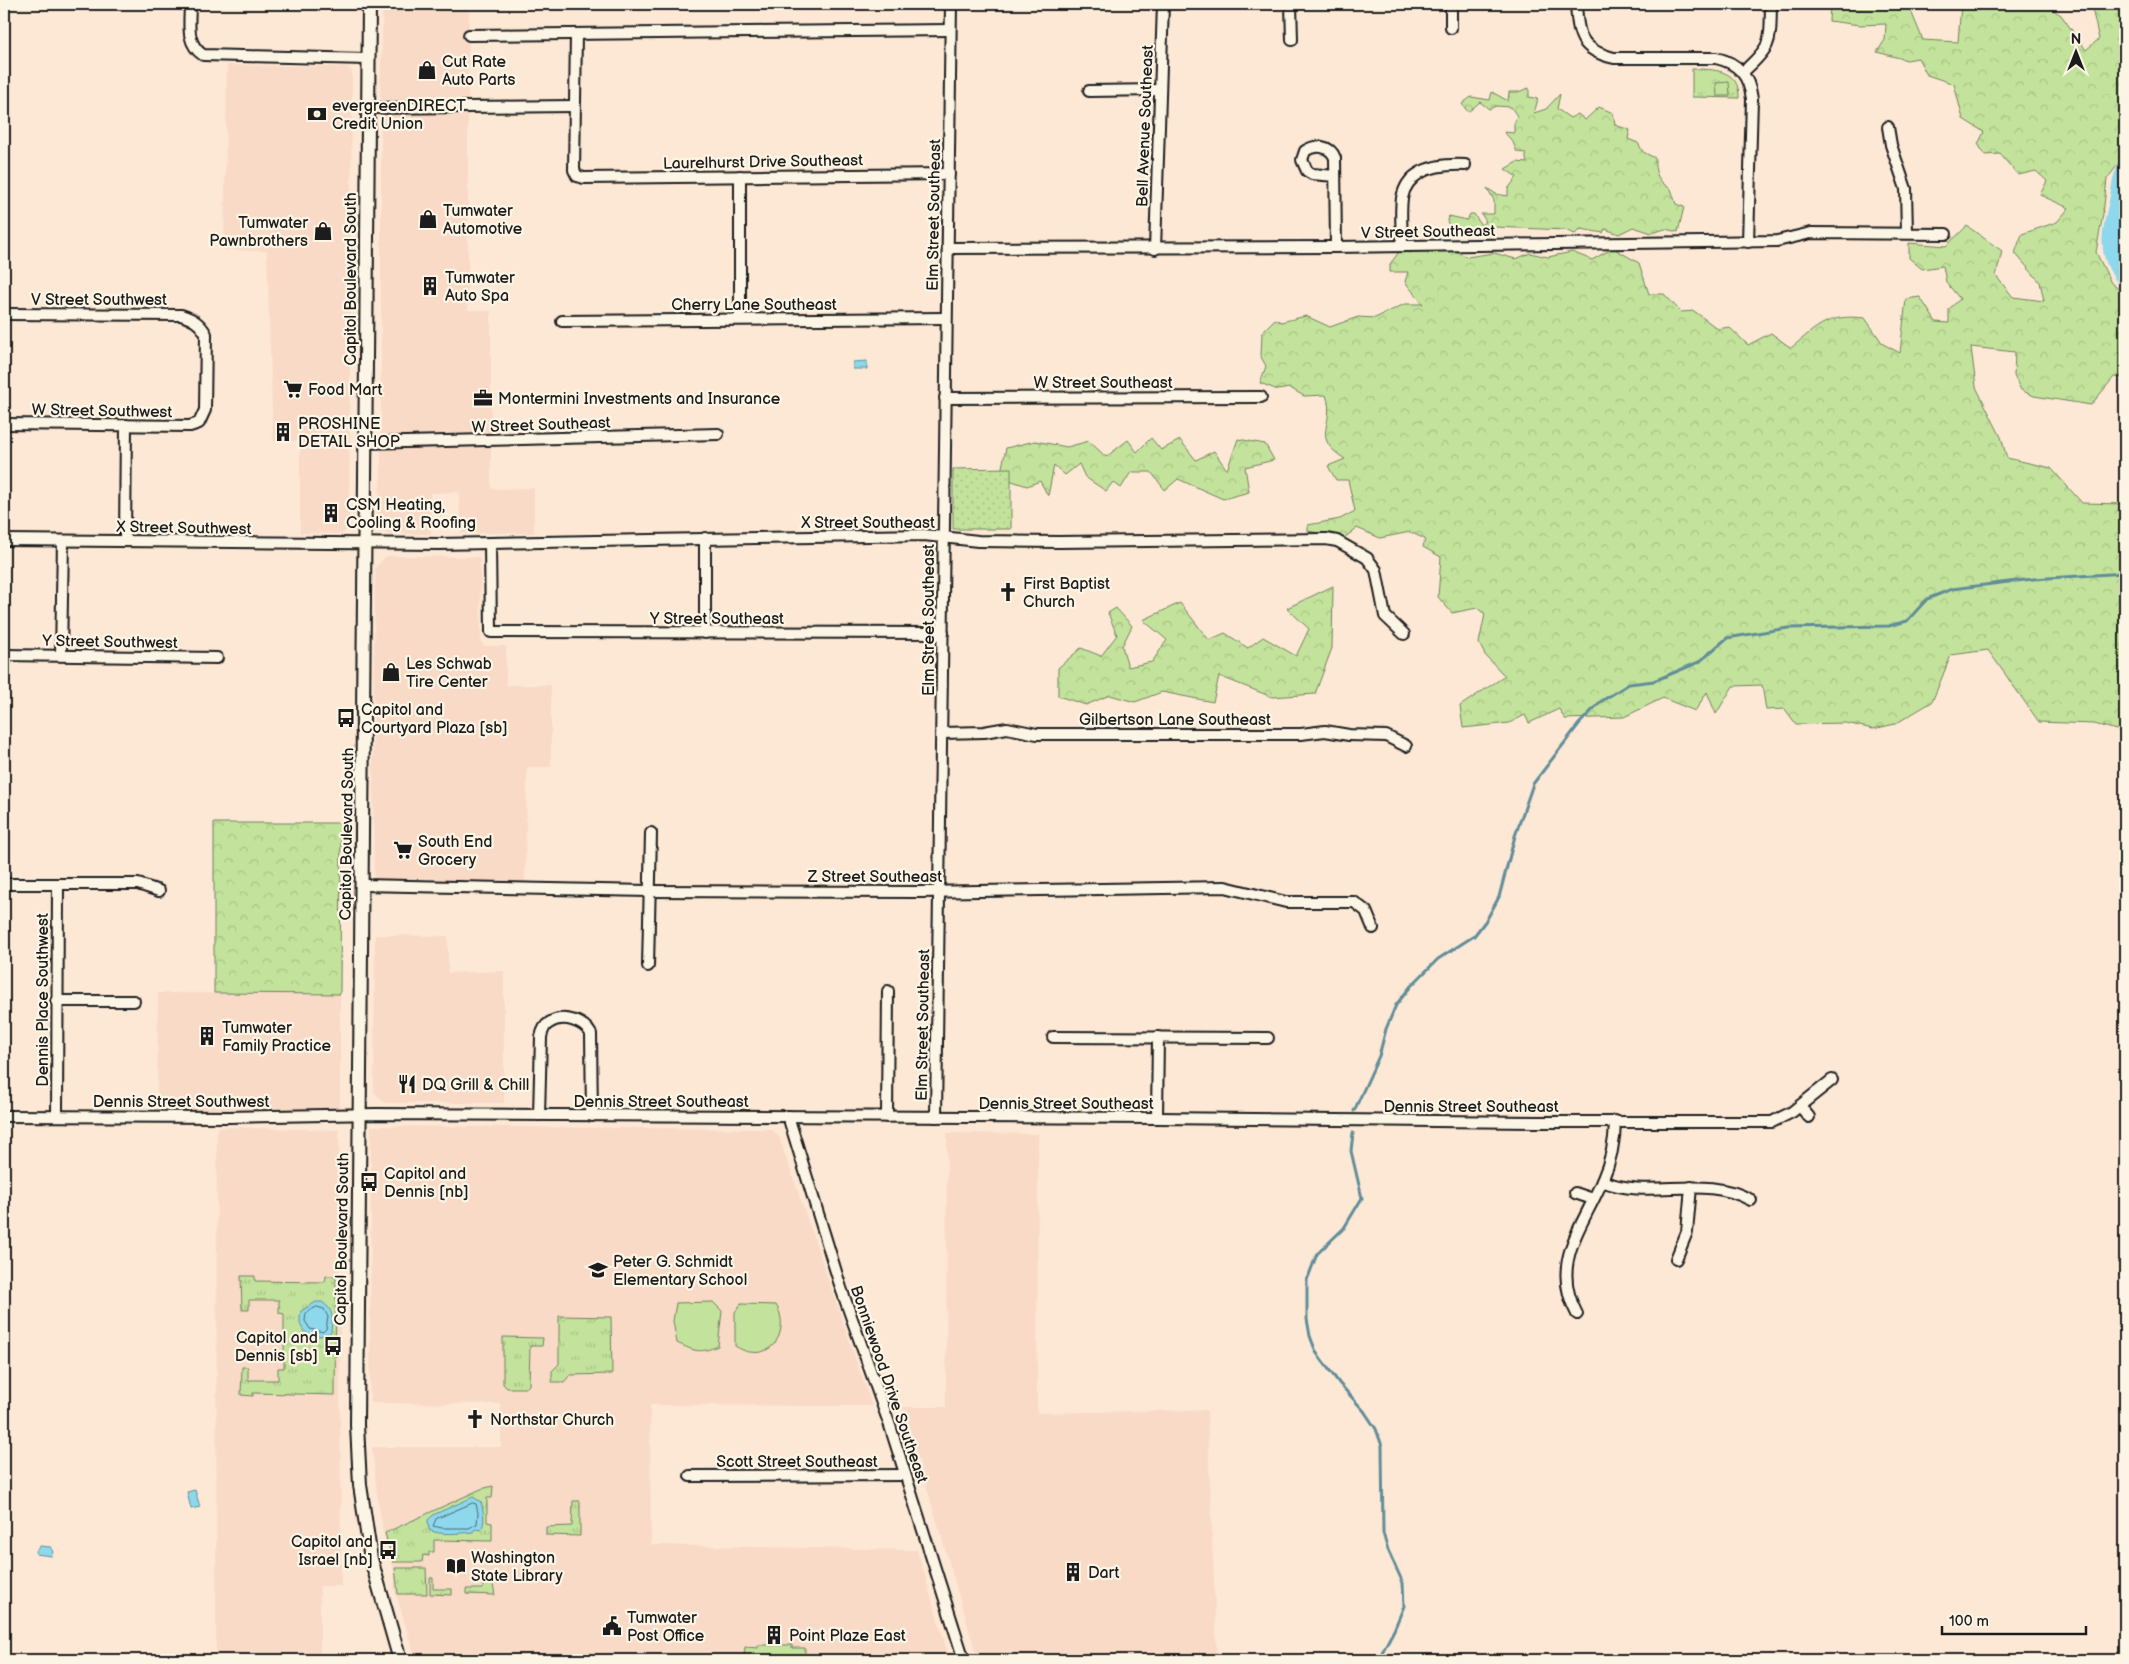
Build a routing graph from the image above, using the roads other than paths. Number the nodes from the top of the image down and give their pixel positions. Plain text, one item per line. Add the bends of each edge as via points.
1 (190, 4) edge
2 (369, 4) edge
3 (951, 4) edge
4 (1163, 4) edge
5 (1291, 4) edge
6 (1451, 4) edge
7 (1576, 4) edge
8 (1771, 4) edge
9 (1451, 28) dead end
10 (950, 30) junction
11 (576, 34) junction
12 (469, 35) dead end
13 (1292, 40) dead end
14 (368, 59) junction
15 (1743, 72) junction
16 (1159, 90) junction
17 (1089, 91) dead end
18 (574, 106) junction
19 (368, 108) junction
20 (1888, 127) dead end
21 (1465, 165) dead end
22 (949, 174) junction
23 (740, 176) junction
24 (1334, 176) dead end
25 (1907, 233) junction
26 (1946, 234) dead end
27 (1748, 242) junction
28 (1402, 245) junction
29 (1336, 247) junction
30 (948, 248) junction
31 (1155, 249) junction
32 (4, 314) edge
33 (946, 318) junction
34 (740, 319) junction
35 (562, 321) dead end
36 (1260, 397) dead end
37 (945, 398) junction
38 (200, 423) joint
39 (4, 424) edge
40 (126, 425) junction
41 (718, 434) dead end
42 (365, 443) junction
43 (943, 536) junction
44 (705, 538) junction
45 (4, 540) edge
46 (63, 541) junction
47 (125, 541) junction
48 (490, 543) junction
49 (364, 544) junction
50 (705, 633) junction
51 (943, 633) junction
52 (1404, 634) dead end
53 (4, 655) edge
54 (61, 656) junction
55 (217, 658) dead end
56 (942, 733) junction
57 (1406, 746) dead end
58 (651, 833) dead end
59 (4, 884) edge
60 (58, 884) junction
61 (362, 885) junction
62 (159, 891) dead end
63 (649, 891) junction
64 (939, 892) junction
65 (1373, 928) dead end
66 (648, 966) dead end
67 (888, 992) dead end
68 (56, 1000) junction
69 (134, 1001) dead end
70 (1053, 1037) dead end
71 (1158, 1037) junction
72 (1268, 1038) dead end
73 (1832, 1080) dead end
74 (1800, 1106) junction
75 (359, 1114) junction
76 (4, 1116) edge
77 (56, 1116) junction
78 (539, 1116) junction
79 (592, 1116) junction
80 (788, 1116) junction
81 (887, 1117) junction
82 (936, 1117) junction
83 (1809, 1117) dead end
84 (1157, 1118) junction
85 (1616, 1121) junction
86 (1602, 1181) junction
87 (1691, 1187) junction
88 (1575, 1193) dead end
89 (1593, 1199) junction
90 (1751, 1200) dead end
91 (1676, 1259) dead end
92 (1577, 1314) dead end
93 (905, 1475) junction
94 (690, 1476) dead end
95 (400, 1660) edge
96 (964, 1660) edge

1 - 14 street via 190,42 203,55
2 - 14 main road, Capitol Boulevard South
3 - 10 street, Elm Street Southeast
4 - 16 street, Bell Avenue Southeast
5 - 13 street
6 - 9 street
7 - 15 street via 1582,39 1602,55 1614,58 1716,58 1727,60
8 - 15 street via 1766,49
10 - 11 street
10 - 22 street, Elm Street Southeast
11 - 12 street
11 - 18 street
14 - 19 main road, Capitol Boulevard South
15 - 27 street via 1748,79 1752,99
16 - 17 street
16 - 31 street, Bell Avenue Southeast
18 - 19 street
18 - 23 street, Laurelhurst Drive Southeast via 574,170 577,176
19 - 42 main road, Capitol Boulevard South
20 - 25 street via 1906,189
21 - 28 street via 1437,166 1418,174 1411,181 1402,198
22 - 23 street, Laurelhurst Drive Southeast
22 - 30 street, Elm Street Southeast
23 - 34 street
24 - 29 street
25 - 26 street, V Street Southeast
25 - 27 street, V Street Southeast via 1811,233 1777,241
27 - 28 street, V Street Southeast
28 - 29 street, V Street Southeast
29 - 31 street, V Street Southeast
30 - 31 street, V Street Southeast
30 - 33 street, Elm Street Southeast
32 - 38 street, V Street Southwest via 181,315 193,319 206,334 205,410
33 - 34 street, Cherry Lane Southeast
33 - 37 street, Elm Street Southeast
34 - 35 street, Cherry Lane Southeast
36 - 37 street, W Street Southeast
37 - 43 street, Elm Street Southeast
38 - 40 street, W Street Southwest via 190,426
39 - 40 street, W Street Southwest
40 - 47 street
41 - 42 street, W Street Southeast
42 - 49 main road, Capitol Boulevard South
43 - 44 street, X Street Southeast
43 - 51 street, Elm Street Southeast
43 - 52 street, X Street Southeast via 978,541 1337,541 1368,558 1376,570 1385,616
44 - 48 street, X Street Southeast
44 - 50 street
45 - 46 street, X Street Southwest
46 - 47 street, X Street Southwest
46 - 54 street
47 - 49 street, X Street Southwest
48 - 49 street, X Street Southeast
48 - 50 street, Y Street Southeast via 491,632
49 - 61 main road, Capitol Boulevard South
50 - 51 street, Y Street Southeast
51 - 56 street, Elm Street Southeast
53 - 54 street, Y Street Southwest
54 - 55 street, Y Street Southwest
56 - 57 street, Gilbertson Lane Southeast via 1007,728 1037,734 1301,734 1325,731 1386,736
56 - 64 street, Elm Street Southeast
58 - 63 street
59 - 60 street
60 - 62 street via 138,884
60 - 68 street, Dennis Place Southwest
61 - 63 street, Z Street Southeast
61 - 75 main road, Capitol Boulevard South
63 - 64 street, Z Street Southeast
63 - 66 street
64 - 65 street, Z Street Southeast via 1225,887 1286,902 1354,902 1366,911
64 - 82 street, Elm Street Southeast
67 - 81 street
68 - 69 street
68 - 77 street, Dennis Place Southwest
70 - 71 street
71 - 72 street
71 - 84 street
73 - 74 street
74 - 83 street
74 - 85 street, Dennis Street Southeast via 1772,1122
75 - 77 street, Dennis Street Southwest
75 - 78 street, Dennis Street Southeast
75 - 95 main road, Capitol Boulevard South via 356,1425 360,1485 371,1559
76 - 77 street, Dennis Street Southwest
78 - 79 street, Dennis Street Southeast
78 - 79 street via 541,1037 549,1023 569,1020 580,1021 591,1034
79 - 80 street, Dennis Street Southeast
80 - 81 street, Dennis Street Southeast
80 - 93 street, Bonniewood Drive Southeast via 841,1288
81 - 82 street, Dennis Street Southeast
82 - 84 street, Dennis Street Southeast
84 - 85 street, Dennis Street Southeast
85 - 86 street via 1613,1152
86 - 87 street via 1626,1188
86 - 89 street
87 - 90 street via 1722,1188
87 - 91 street via 1687,1232
88 - 89 street
89 - 92 street via 1566,1263 1567,1292
93 - 94 street, Scott Street Southeast
93 - 96 street, Bonniewood Drive Southeast

